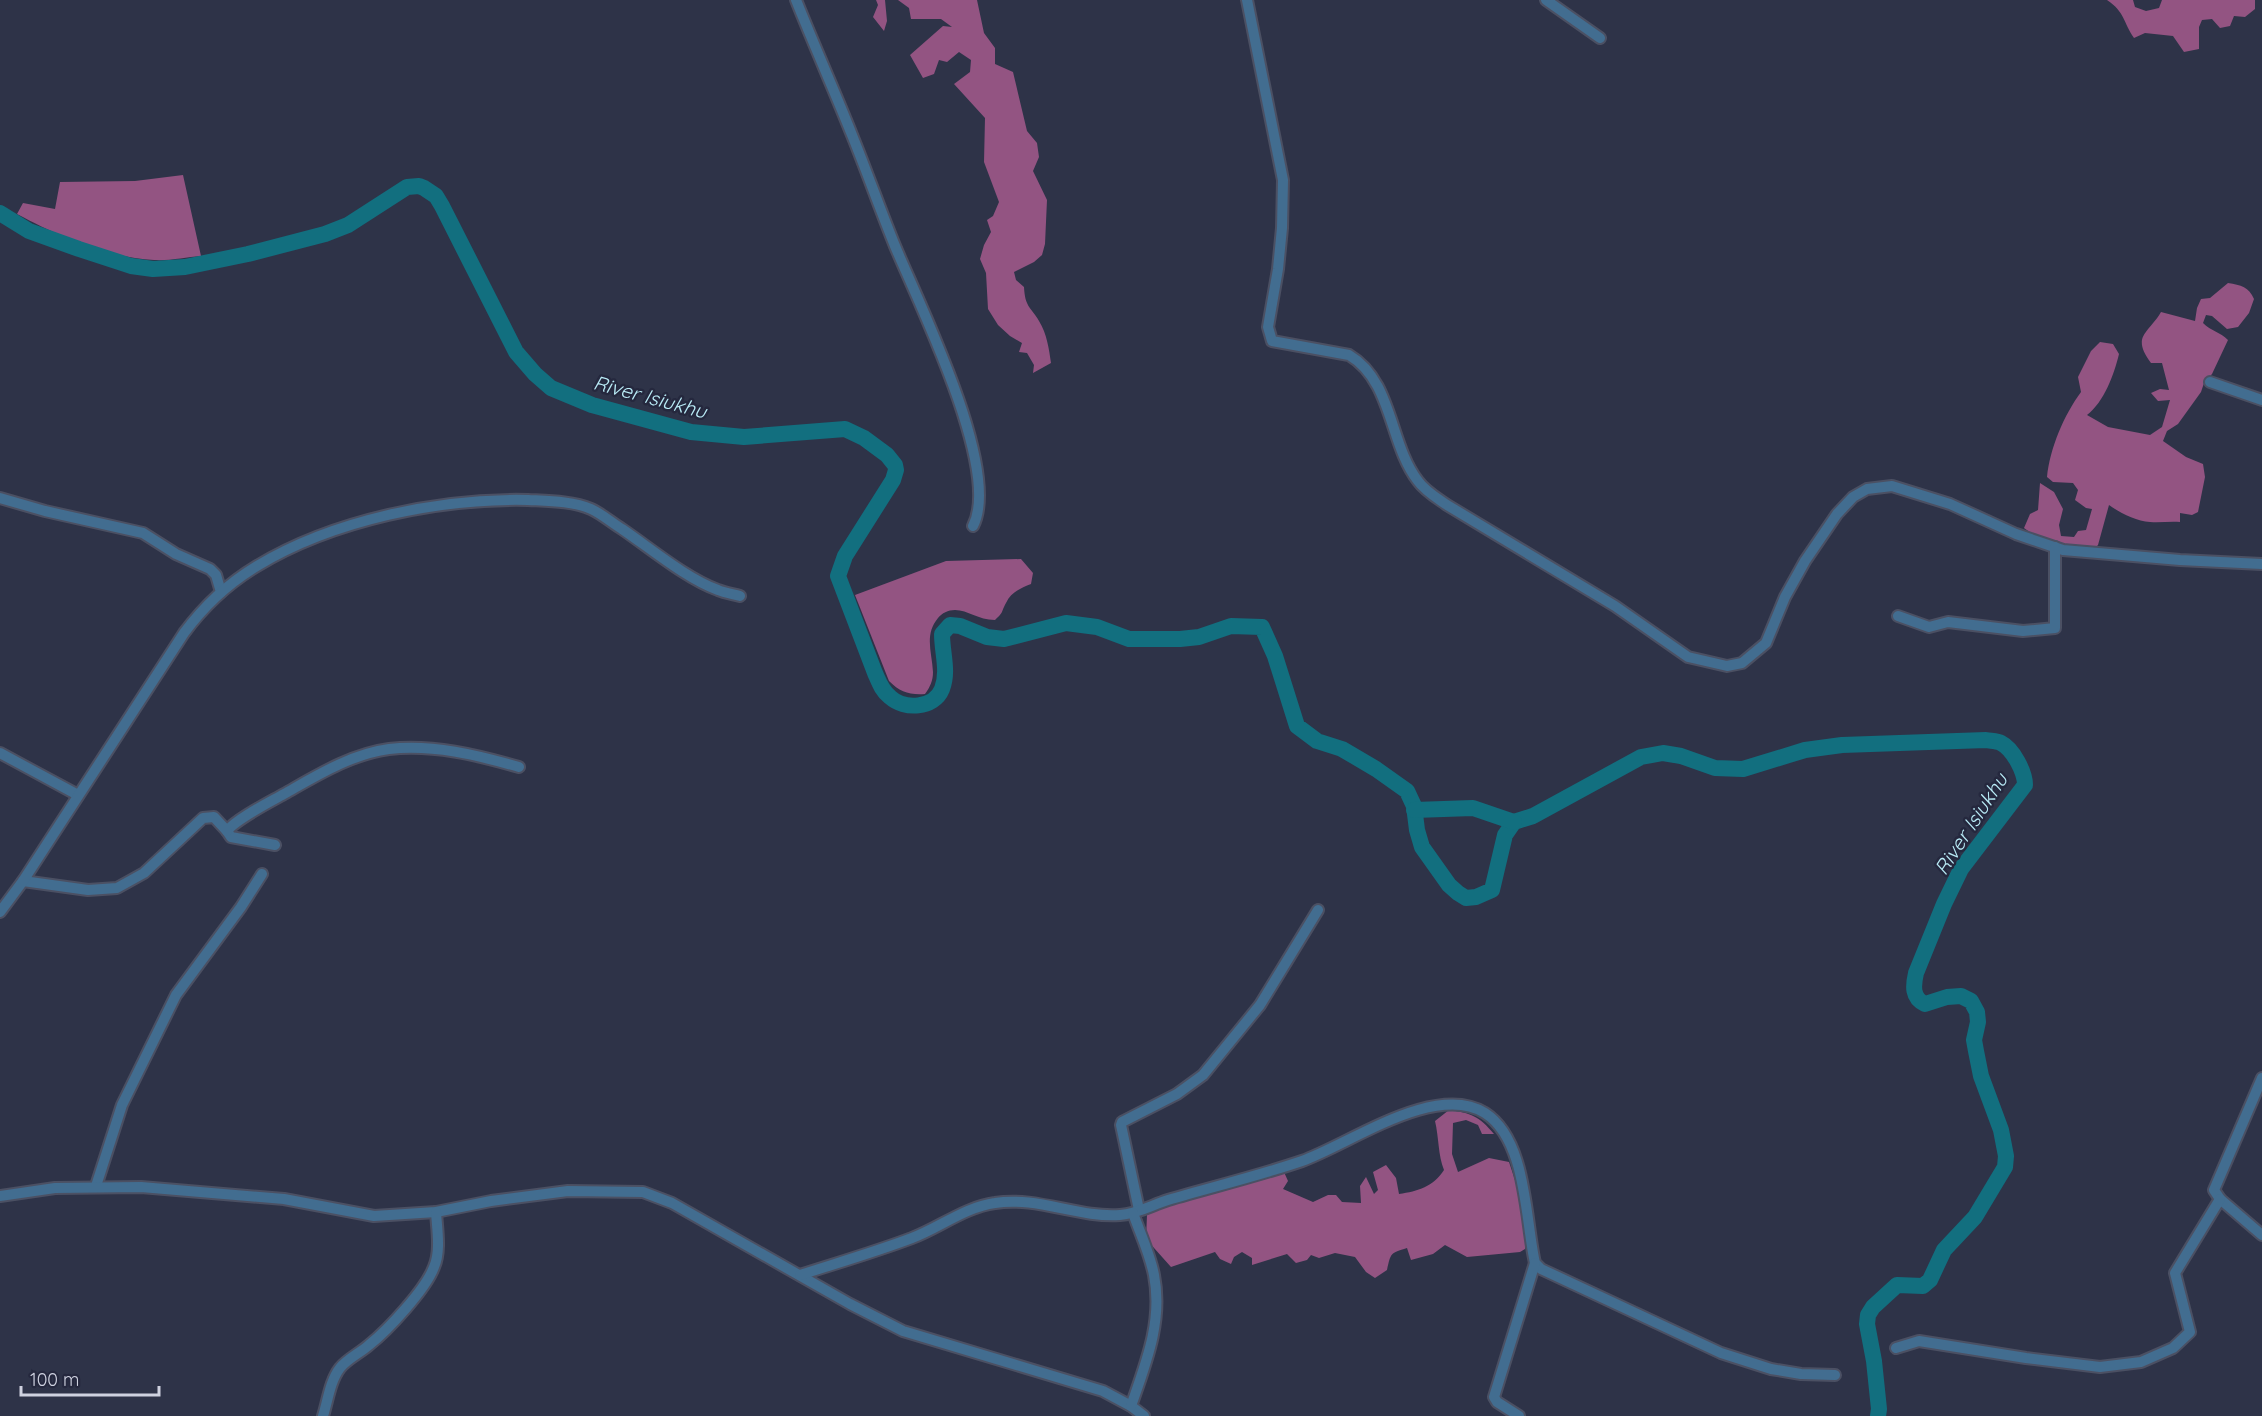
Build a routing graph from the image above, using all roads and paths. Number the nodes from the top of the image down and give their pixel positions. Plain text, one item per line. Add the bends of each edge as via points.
1 (796, 0) edge
2 (1247, 0) edge
3 (1546, 0) edge
4 (1600, 38) dead end
5 (2210, 382) dead end
6 (2262, 400) edge
7 (0, 498) edge
8 (973, 526) dead end
9 (2055, 548) junction
10 (2262, 564) edge
11 (221, 592) junction
12 (740, 596) dead end
13 (1898, 616) dead end
14 (0, 753) edge
15 (519, 767) dead end
16 (78, 795) junction
17 (227, 831) junction
18 (275, 845) dead end
19 (262, 874) dead end
20 (23, 881) junction
21 (1318, 910) dead end
22 (0, 912) edge
23 (2262, 1078) edge
24 (96, 1186) junction
25 (1, 1198) edge
26 (2220, 1199) junction
27 (436, 1212) junction
28 (1136, 1212) junction
29 (2262, 1235) edge
30 (1535, 1263) junction
31 (800, 1275) junction
32 (1896, 1348) dead end
33 (1835, 1375) dead end
34 (1131, 1406) junction
35 (323, 1416) edge
36 (1144, 1416) edge
37 (1519, 1416) edge

1 - 8 street via 954,386 976,467 979,501
2 - 9 street via 1283,180 1282,228 1268,333 1277,344 1349,355 1359,361 1372,377 1417,481 1447,505 1615,606 1688,657 1727,666 1742,663 1766,643 1785,597 1806,561 1837,514 1867,489 1892,486 1950,504
3 - 4 street
5 - 6 street
7 - 11 street via 143,533 210,569
9 - 10 street
9 - 13 street via 2055,628 2023,631 1948,622 1929,627
11 - 12 street via 258,565 312,539 376,518 433,506 508,500 591,509 693,577 717,590
11 - 16 street via 184,633
14 - 16 street
15 - 17 street via 444,749 387,750 320,774 268,802
16 - 20 street
17 - 18 street via 231,837
17 - 20 street via 214,818 203,818 144,873 117,888 88,890
19 - 24 street via 176,995 122,1105
20 - 22 street
21 - 28 street via 1260,1005 1203,1075 1177,1094 1122,1122
23 - 26 street via 2215,1186
24 - 25 street via 55,1188
24 - 27 street via 284,1199 374,1216
26 - 29 street
26 - 32 street via 2175,1274 2190,1332 2173,1348 2140,1362 2100,1367 1919,1341
27 - 31 street via 568,1191 644,1192 672,1203
27 - 35 street via 438,1254 429,1278 371,1344 341,1366
28 - 30 street via 1305,1160 1414,1112 1443,1105 1467,1106 1485,1113 1506,1133 1518,1167
28 - 31 street via 1107,1215 1029,1202 995,1202 911,1238
28 - 34 street via 1154,1274 1156,1301 1155,1329
30 - 33 street via 1721,1353 1771,1369
30 - 37 street via 1494,1397
31 - 34 street via 903,1332 1103,1391
34 - 36 street

